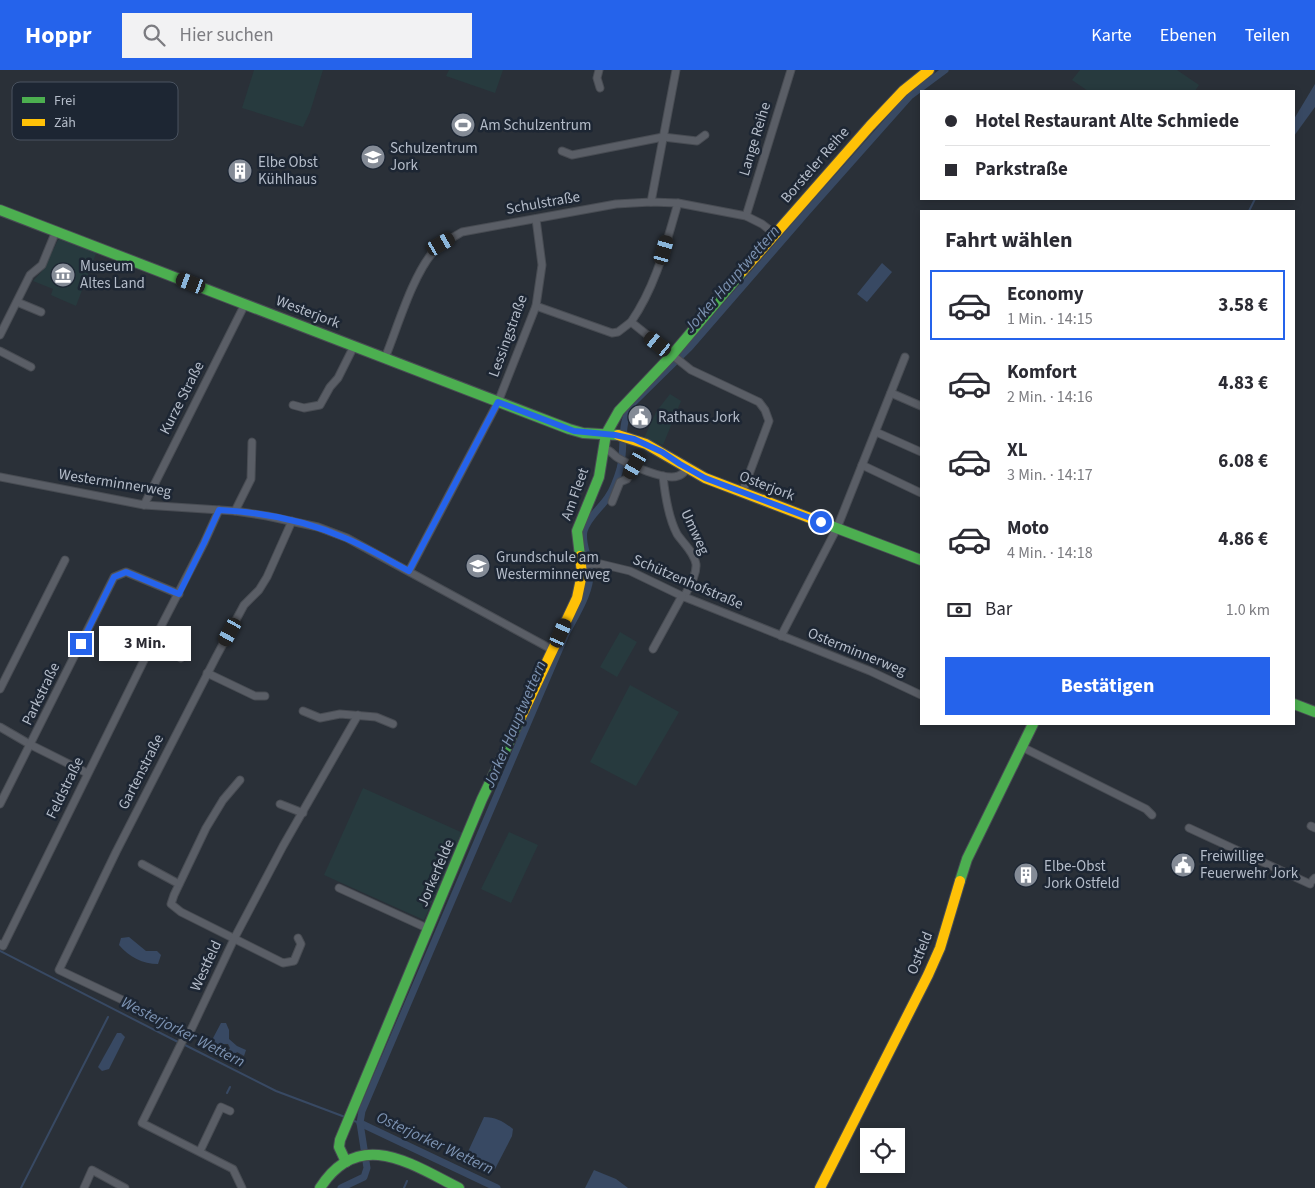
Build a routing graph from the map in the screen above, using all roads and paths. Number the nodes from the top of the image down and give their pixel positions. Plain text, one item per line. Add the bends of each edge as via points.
1 (599, 70) edge
2 (676, 70) edge
3 (791, 70) edge
4 (929, 70) edge
5 (600, 88) dead end
6 (705, 135) dead end
7 (663, 137) junction
8 (562, 152) dead end
9 (651, 202) junction
10 (678, 203) junction
11 (0, 210) edge
12 (746, 216) junction
13 (536, 219) junction
14 (56, 231) junction
15 (775, 234) junction
16 (17, 302) junction
17 (244, 304) junction
18 (536, 306) junction
19 (41, 312) dead end
20 (631, 322) junction
21 (0, 335) edge
22 (354, 346) junction
23 (0, 351) edge
24 (905, 357) dead end
25 (385, 358) junction
26 (677, 358) junction
27 (31, 367) dead end
28 (891, 393) junction
29 (498, 402) junction
30 (293, 405) dead end
31 (920, 406) edge
32 (876, 432) junction
33 (606, 434) junction
34 (252, 442) dead end
35 (605, 449) junction
36 (920, 452) edge
37 (635, 465) junction
38 (862, 465) junction
39 (687, 468) junction
40 (663, 476) junction
41 (0, 477) edge
42 (742, 493) junction
43 (920, 493) edge
44 (612, 502) dead end
45 (144, 505) junction
46 (219, 510) junction
47 (235, 511) junction
48 (292, 521) junction
49 (837, 528) junction
50 (65, 560) dead end
51 (920, 560) edge
52 (587, 563) junction
53 (409, 571) junction
54 (179, 594) junction
55 (683, 597) junction
56 (781, 636) junction
57 (153, 642) junction
58 (553, 650) junction
59 (653, 650) dead end
60 (181, 658) dead end
61 (208, 673) junction
62 (0, 689) edge
63 (920, 694) edge
64 (265, 696) dead end
65 (1295, 704) edge
66 (303, 711) dead end
67 (1315, 712) edge
68 (358, 715) junction
69 (393, 724) dead end
70 (1033, 725) edge
71 (0, 727) edge
72 (31, 744) junction
73 (1022, 747) junction
74 (87, 773) junction
75 (240, 780) dead end
76 (0, 804) edge
77 (280, 804) dead end
78 (303, 814) junction
79 (1152, 815) dead end
80 (1189, 828) dead end
81 (142, 864) dead end
82 (1313, 881) edge
83 (179, 884) junction
84 (339, 888) dead end
85 (429, 929) junction
86 (235, 937) junction
87 (298, 938) dead end
88 (1, 945) edge
89 (131, 1004) dead end
90 (230, 1111) dead end
91 (200, 1151) junction
92 (346, 1162) junction
93 (84, 1188) edge
94 (125, 1188) edge
95 (242, 1188) edge
96 (320, 1188) edge
97 (459, 1188) edge
98 (820, 1188) edge

1 - 5 street
2 - 7 street
3 - 12 street, Lange Reihe
4 - 15 street, Borsteler Reihe via 903,91 870,126
6 - 7 street via 697,142
7 - 8 street via 572,155
7 - 9 street
9 - 10 street, Schulstraße
9 - 13 street, Schulstraße via 616,204
10 - 12 street, Schulstraße
10 - 20 street via 660,266
11 - 14 street, Westerjork
12 - 15 street, Schulstraße
13 - 18 street, Lessingstraße via 542,265
13 - 25 street, Schulstraße via 462,232 441,244 419,272
14 - 16 street via 42,265 30,275
14 - 17 street, Westerjork
15 - 26 street, Borsteler Reihe
16 - 19 street
16 - 21 street
17 - 22 street, Westerjork
17 - 45 street, Kurze Straße
18 - 20 street via 612,333
18 - 29 street, Lessingstraße
20 - 26 street
22 - 25 street, Westerjork
22 - 30 street via 320,405 304,408
23 - 27 street
24 - 28 street
25 - 29 street, Westerjork
26 - 33 street, Borsteler Reihe via 626,402
26 - 42 street via 695,373 759,402 766,410 769,422
28 - 31 street
28 - 32 street
29 - 33 street, Westerjork via 574,431
29 - 53 street, Lessingstraße
32 - 36 street
32 - 38 street
33 - 35 street, Am Fleet
33 - 39 street, Osterjork via 623,436 662,452
34 - 47 street via 251,479
35 - 37 street
35 - 52 street, Am Fleet via 596,485 577,531 577,543
37 - 40 street
37 - 44 street via 627,479 620,482
38 - 43 street
38 - 49 street
39 - 40 street via 677,477
39 - 42 street, Osterjork
40 - 55 street, Umweg via 664,492 676,532 696,564 696,571
41 - 45 street, Westerminnerweg
42 - 49 street, Osterjork
45 - 46 street, Westerminnerweg
46 - 47 street, Westerminnerweg
46 - 54 street, Feldstraße
47 - 48 street, Westerminnerweg
48 - 53 street, Westerminnerweg via 347,538
48 - 61 street, Gartenstraße via 267,577 244,605
49 - 51 street, Osterjork
49 - 56 street
50 - 62 street
52 - 55 street, Schützenhofstraße via 630,571
52 - 58 street, Jorkerfelde via 577,598
53 - 58 street, Westerminnerweg
54 - 57 street, Feldstraße
54 - 72 street, Parkstraße via 126,572 114,577
55 - 56 street, Schützenhofstraße
55 - 59 street
56 - 63 street, Osterminnerweg
57 - 60 street
57 - 74 street, Feldstraße
58 - 85 street, Jorkerfelde via 482,799
61 - 64 street via 255,696
61 - 89 street, Gartenstraße via 59,970
65 - 67 street
66 - 68 street via 320,718
68 - 69 street via 376,717
68 - 78 street, Westfeld
70 - 73 street, Ostfeld
71 - 72 street
72 - 74 street
72 - 76 street, Parkstraße
73 - 79 street via 1146,809
73 - 98 street, Ostfeld via 969,853 940,948 928,975
74 - 88 street, Feldstraße
75 - 83 street via 206,828
77 - 78 street
78 - 86 street, Westfeld
80 - 82 street
81 - 83 street
83 - 86 street via 171,904 181,912
84 - 85 street
85 - 92 street, Jorkerfelde via 340,1140 339,1148
86 - 87 street via 283,963 294,961 301,944
86 - 91 street, Westfeld via 142,1123
90 - 91 street via 221,1107
91 - 95 street, Westfeld via 233,1169
92 - 96 street via 332,1172
92 - 97 street via 358,1157 384,1155
93 - 94 street via 92,1170

